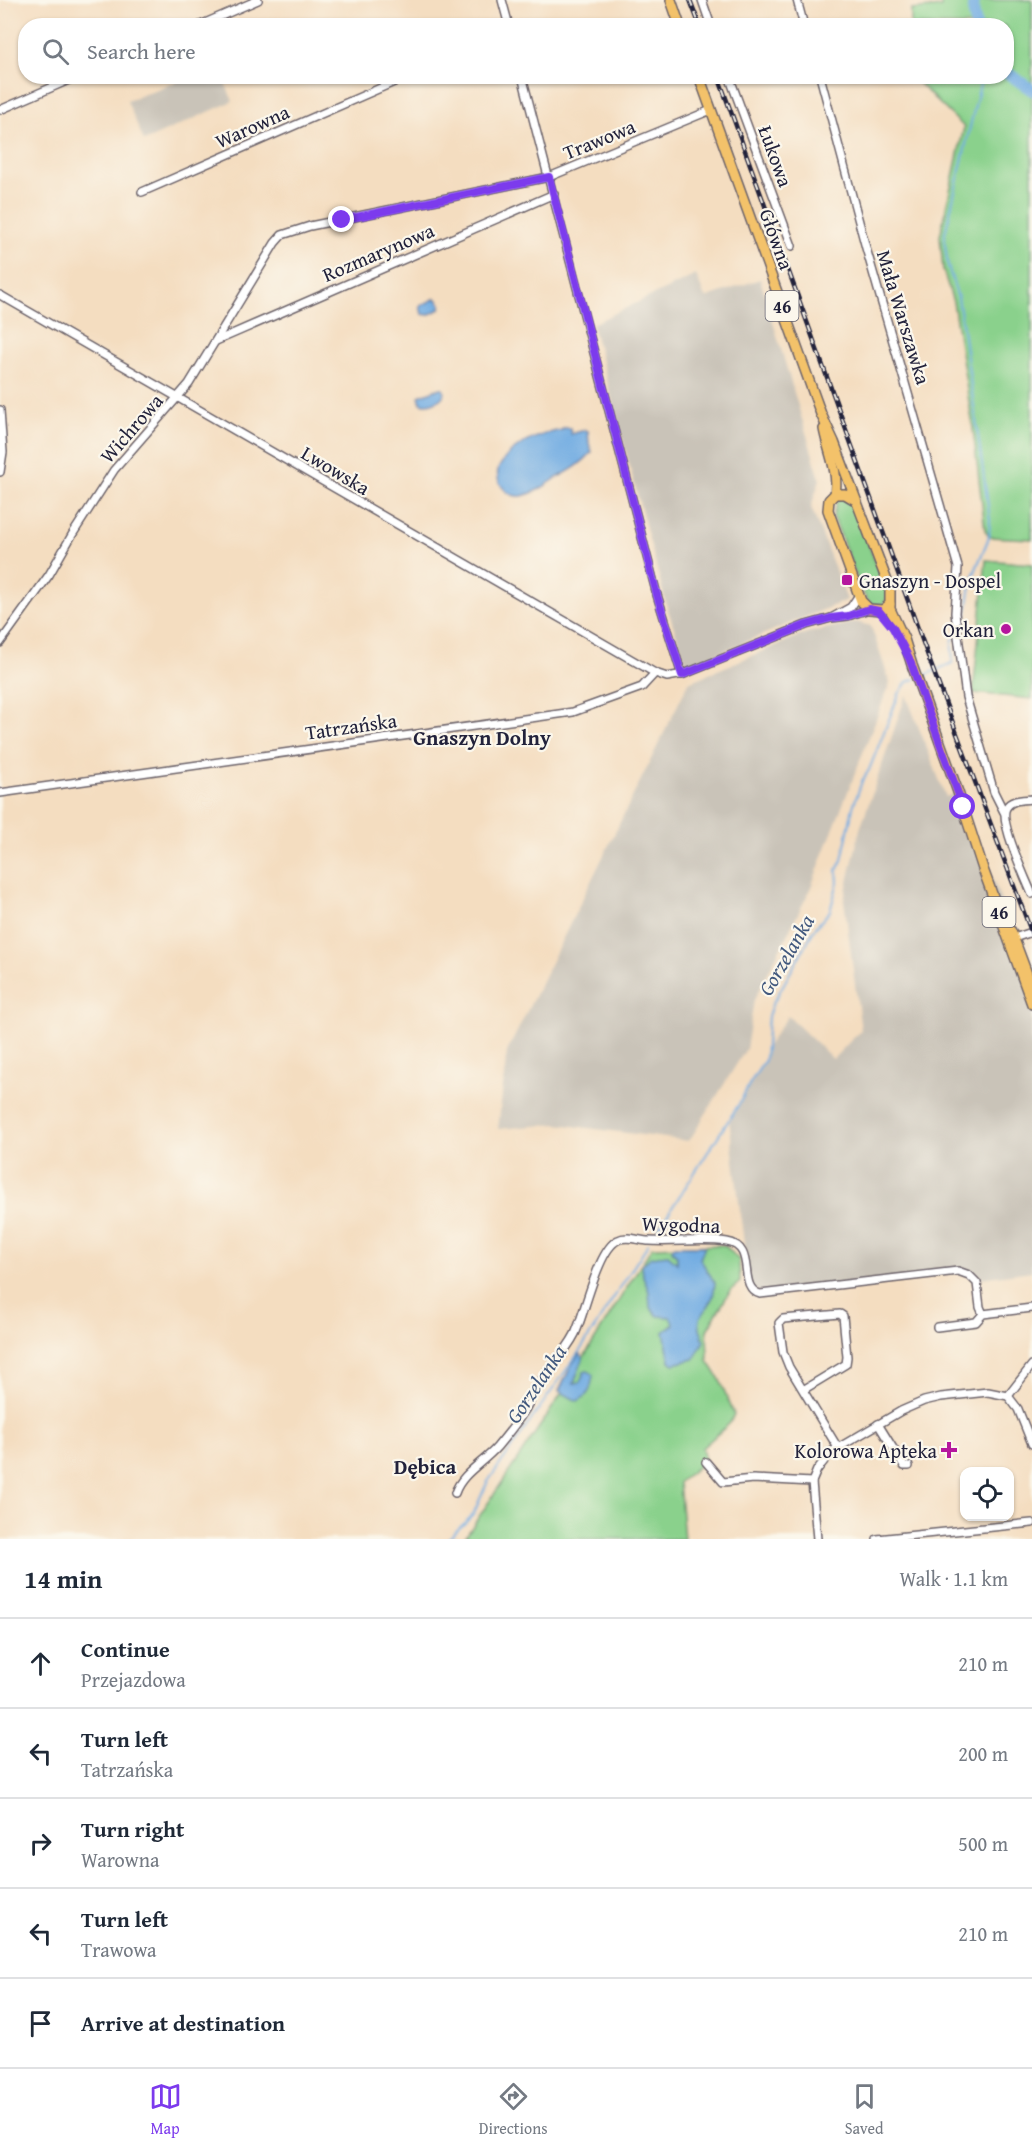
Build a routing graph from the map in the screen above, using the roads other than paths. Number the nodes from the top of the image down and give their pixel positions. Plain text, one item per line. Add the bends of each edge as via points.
1 (258, 0) edge
2 (502, 0) edge
3 (671, 0) edge
4 (702, 0) edge
5 (797, 0) edge
6 (216, 18) edge
7 (507, 18) edge
8 (677, 18) edge
9 (708, 18) edge
10 (802, 18) edge
11 (60, 84) edge
12 (390, 84) edge
13 (524, 84) edge
14 (702, 84) edge
15 (732, 84) edge
16 (822, 84) edge
17 (0, 110) edge
18 (711, 110) junction
19 (549, 177) junction
20 (142, 192) dead end
21 (554, 194) junction
22 (285, 234) joint
23 (792, 246) dead end
24 (0, 295) edge
25 (216, 341) junction
26 (179, 397) junction
27 (0, 410) edge
28 (821, 414) junction
29 (0, 472) edge
30 (835, 494) junction
31 (855, 500) junction
32 (859, 595) junction
33 (890, 604) junction
34 (869, 609) junction
35 (879, 611) junction
36 (831, 618) junction
37 (0, 643) edge
38 (911, 662) junction
39 (655, 674) junction
40 (682, 675) junction
41 (0, 793) edge
42 (1032, 799) edge
43 (1004, 812) junction
44 (968, 820) junction
45 (1032, 894) edge
46 (1032, 932) edge
47 (1014, 938) junction
48 (1032, 987) edge
49 (1032, 1004) edge
50 (1032, 1308) edge
51 (983, 1314) junction
52 (937, 1327) dead end
53 (1032, 1365) edge
54 (803, 1390) junction
55 (1008, 1396) junction
56 (878, 1424) junction
57 (1032, 1444) edge
58 (838, 1448) junction
59 (706, 1462) dead end
60 (909, 1466) dead end
61 (812, 1482) junction
62 (455, 1493) dead end
63 (1032, 1523) edge
64 (817, 1539) edge
65 (878, 1539) edge

1 - 6 street
2 - 7 street
3 - 8 main road
4 - 9 street
5 - 10 street
11 - 17 street
12 - 20 street, Warowna
13 - 19 street
14 - 18 main road, Główna / 46
15 - 23 street, Łukowa
16 - 43 street, Mała Warszawka via 958,567 955,600 966,697 994,792
18 - 19 street, Trawowa
18 - 28 main road, Główna / 46
19 - 21 street
19 - 22 street, Trawowa
21 - 25 street, Rozmarynowa
21 - 40 street via 657,595
22 - 25 street, Wichrowa via 275,243
24 - 26 street, Lwowska
25 - 26 street, Wichrowa
26 - 37 street, Wichrowa via 114,470
26 - 39 street, Lwowska
27 - 29 street
28 - 30 main road, Główna / 46 via 835,470
28 - 31 main road, Główna / 46
30 - 31 main road
30 - 32 main road, 46 via 829,500 828,510
31 - 33 main road, 46 via 890,589
32 - 34 main road, 46
32 - 36 street via 851,608
33 - 35 main road
33 - 38 main road, 46
34 - 35 main road
34 - 36 street
35 - 38 main road, 46
36 - 40 street
38 - 44 main road, 46
39 - 40 street
39 - 41 street, Tatrzańska via 642,687 573,712
42 - 43 street via 1011,802
43 - 45 street via 1009,836
44 - 47 main road, 46
44 - 49 main road, 46
46 - 47 street
47 - 48 main road, 46
50 - 51 street
51 - 52 street via 976,1322
51 - 62 street, Wygodna via 977,1283 964,1272 760,1294 749,1285 742,1250 729,1242 624,1238 612,1244 606,1254 565,1351 499,1444 459,1482
53 - 55 street
54 - 54 street via 846,1364 840,1314 780,1321 785,1360
54 - 58 street
55 - 56 street via 988,1392 941,1397 911,1406
55 - 57 street via 1018,1409
56 - 58 street
56 - 60 street via 904,1466
58 - 61 street via 822,1461
59 - 61 street via 723,1482
61 - 64 street
63 - 65 street

